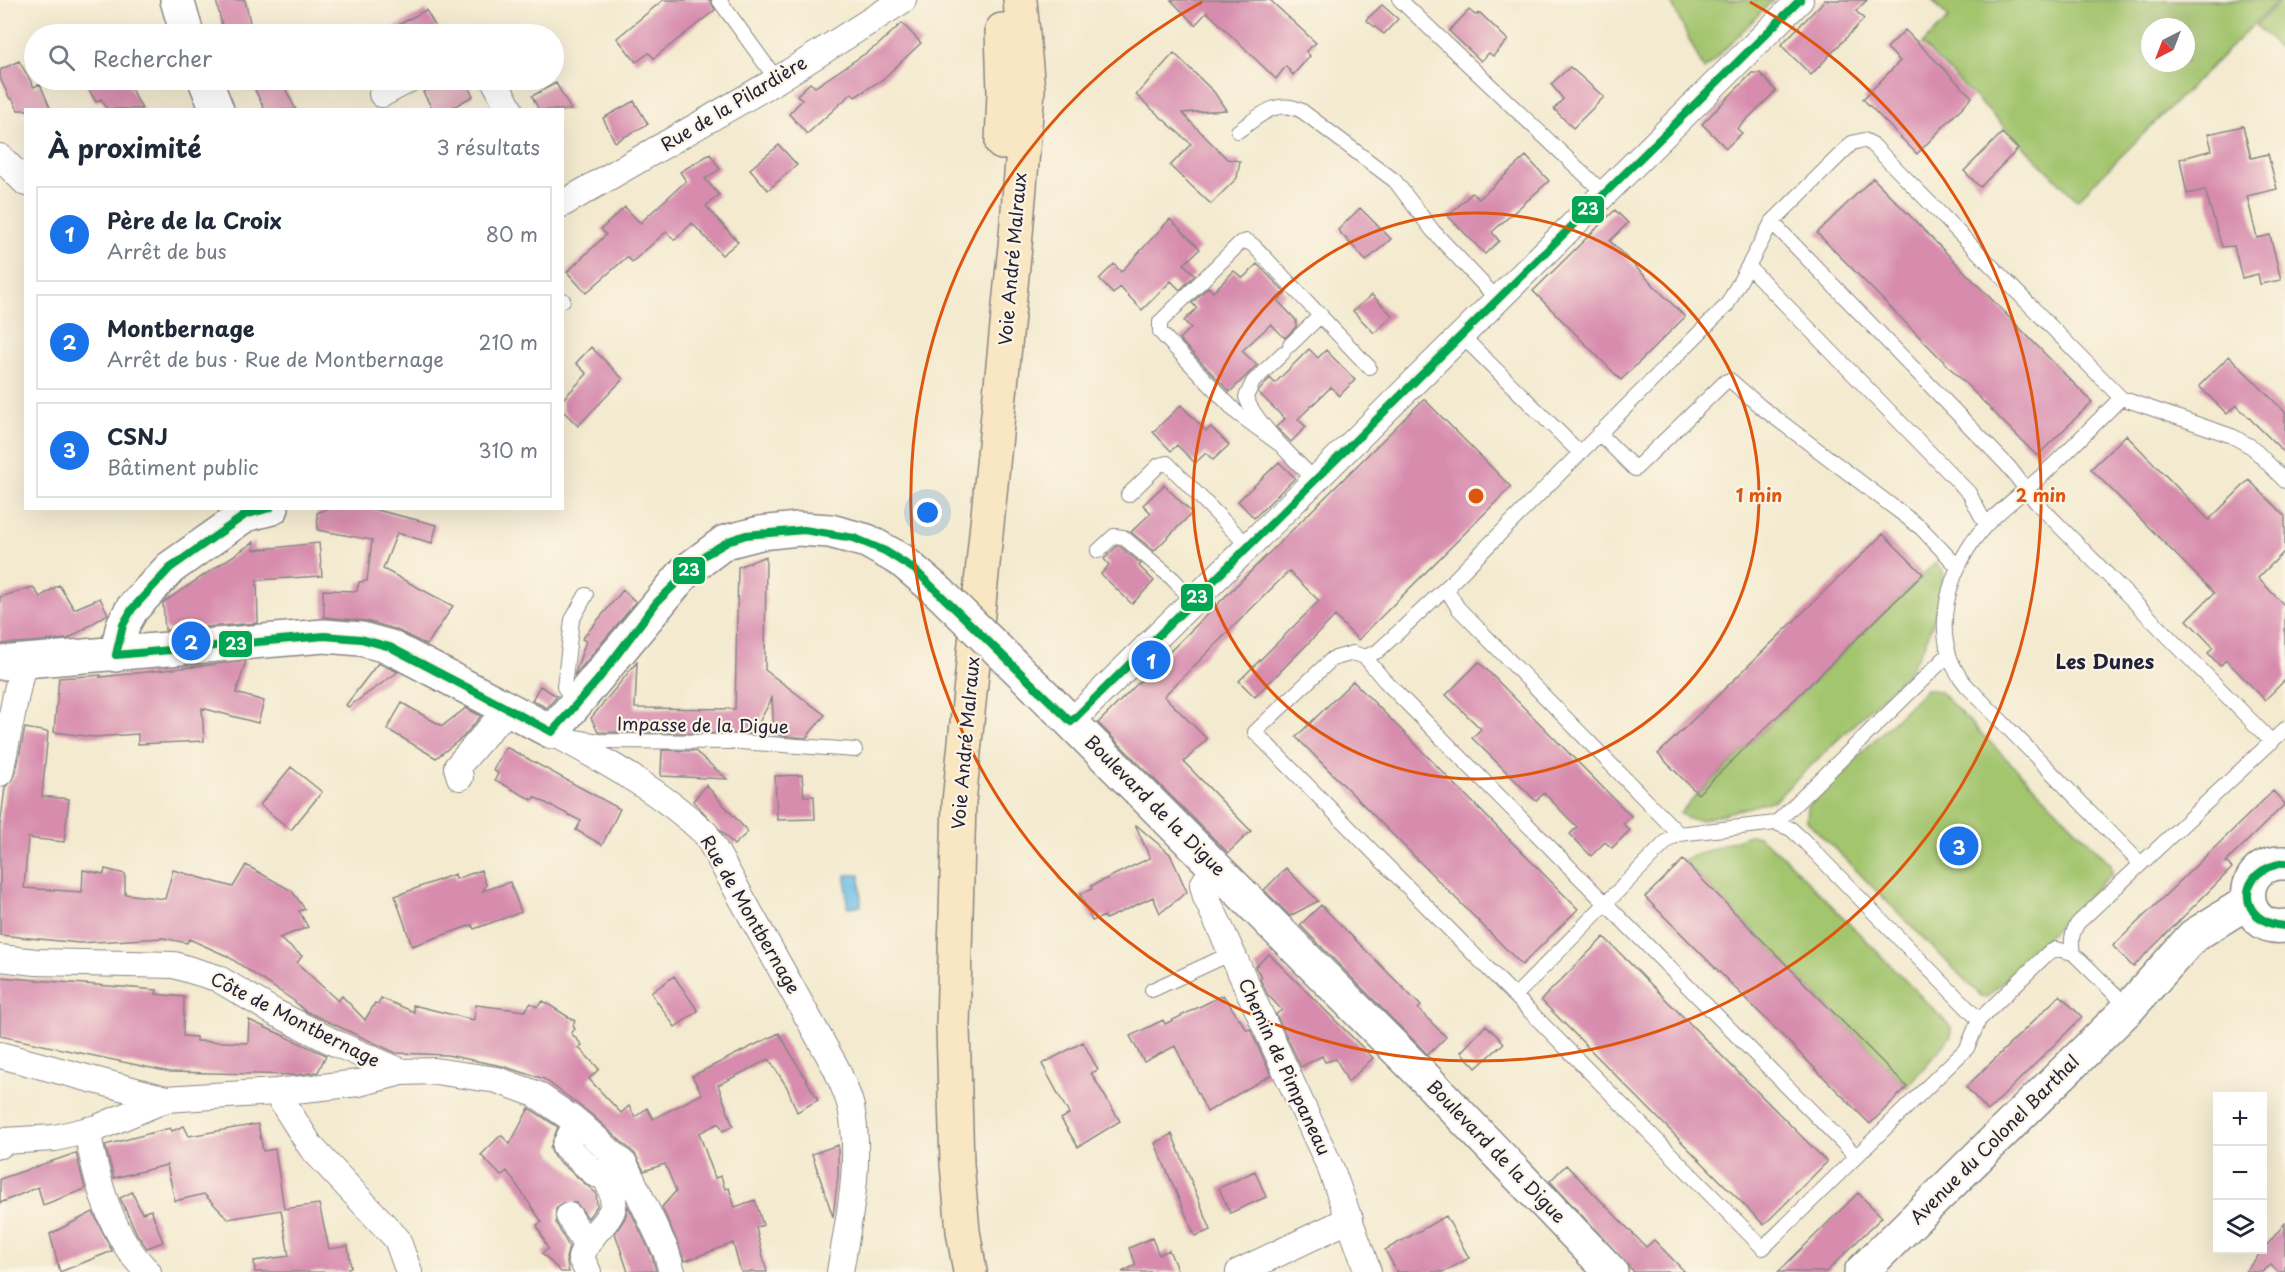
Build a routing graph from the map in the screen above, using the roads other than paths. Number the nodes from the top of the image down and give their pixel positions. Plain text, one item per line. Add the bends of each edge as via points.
1 (177, 0) edge
2 (719, 0) edge
3 (903, 0) edge
4 (998, 0) edge
5 (1020, 0) edge
6 (1400, 0) edge
7 (1800, 0) edge
8 (184, 24) edge
9 (777, 80) junction
10 (209, 90) edge
11 (389, 90) edge
12 (499, 90) edge
13 (382, 94) dead end
14 (216, 108) edge
15 (509, 108) edge
16 (1238, 131) dead end
17 (0, 157) edge
18 (24, 181) edge
19 (1605, 194) junction
20 (564, 203) edge
21 (1772, 222) junction
22 (1748, 266) junction
23 (1498, 300) junction
24 (1321, 315) junction
25 (1462, 336) junction
26 (1369, 367) dead end
27 (2121, 398) junction
28 (1599, 433) junction
29 (1278, 443) junction
30 (1579, 452) junction
31 (1316, 481) junction
32 (2285, 481) edge
33 (2025, 490) junction
34 (1128, 495) dead end
35 (264, 510) edge
36 (233, 515) edge
37 (1986, 525) junction
38 (1250, 548) junction
39 (1098, 551) dead end
40 (1958, 567) junction
41 (1450, 584) junction
42 (586, 595) dead end
43 (1194, 602) junction
44 (116, 655) junction
45 (1948, 655) junction
46 (1365, 657) junction
47 (11, 662) edge
48 (577, 705) junction
49 (510, 711) junction
50 (1071, 722) junction
51 (2285, 729) edge
52 (552, 732) junction
53 (2272, 742) junction
54 (855, 750) dead end
55 (0, 773) edge
56 (454, 773) dead end
57 (1776, 823) junction
58 (1679, 834) junction
59 (2281, 857) edge
60 (2140, 863) junction
61 (1215, 866) junction
62 (1606, 904) junction
63 (2265, 916) edge
64 (1232, 953) junction
65 (2073, 953) junction
66 (0, 958) edge
67 (1152, 990) dead end
68 (1515, 996) junction
69 (2128, 1008) junction
70 (1979, 1020) junction
71 (0, 1055) edge
72 (402, 1072) junction
73 (276, 1092) junction
74 (166, 1099) junction
75 (577, 1122) junction
76 (87, 1130) junction
77 (1, 1139) edge
78 (1856, 1156) junction
79 (569, 1216) dead end
80 (1350, 1219) junction
81 (581, 1260) edge
82 (1864, 1271) edge
83 (148, 1272) edge
84 (409, 1272) edge
85 (672, 1272) edge
86 (840, 1272) edge
87 (948, 1272) edge
88 (970, 1272) edge
89 (1239, 1272) edge
90 (1368, 1272) edge
91 (1611, 1272) edge

1 - 8 street
2 - 9 lane
3 - 9 street, Rue de la Pilardière
4 - 87 main road, Voie André Malraux via 1004,47 1003,131 941,788 934,924 933,1145
5 - 88 main road, Voie André Malraux via 1027,101 959,802 953,1027 957,1164
6 - 19 lane
7 - 19 street
9 - 20 street, Rue de la Pilardière
10 - 14 street
11 - 13 street
12 - 15 street
16 - 23 lane via 1278,106 1302,111 1395,181 1433,231
17 - 18 street
19 - 23 street
21 - 22 lane
21 - 27 lane via 1852,143 1864,140 1872,144
21 - 33 lane via 2008,466
22 - 28 lane via 1727,305
22 - 37 lane via 1970,493
23 - 25 street
24 - 26 lane
24 - 29 lane via 1253,382 1246,397
24 - 29 lane via 1247,241 1240,243 1160,321 1160,332 1229,405
25 - 30 lane
25 - 31 street
27 - 32 lane via 2232,436 2252,447
27 - 33 lane
28 - 30 lane
28 - 40 lane via 1635,469 1730,380 1921,528
29 - 31 lane
30 - 41 lane
31 - 38 street
33 - 37 lane
33 - 53 lane
34 - 38 lane via 1159,465 1167,463
35 - 36 street
36 - 44 street via 154,584 123,625
37 - 40 lane
38 - 43 street
39 - 43 lane via 1114,536 1123,537
40 - 45 lane via 1944,625
41 - 46 lane via 1378,651
41 - 58 lane via 1449,593 1458,608
42 - 48 lane via 572,620 564,687
43 - 50 street
44 - 47 street, Rue de Montbernage
44 - 49 street, Rue de Montbernage via 324,636 361,639 390,647
45 - 57 lane
45 - 60 lane via 1966,686
46 - 62 lane
46 - 68 lane via 1353,653 1332,659 1255,732
47 - 55 street
48 - 50 street, Boulevard de la Digue, bridge via 677,581 724,542 760,532 798,529 830,531 867,541 901,560 940,592
48 - 52 street, Boulevard de la Digue
49 - 52 street, Rue de Montbernage
49 - 56 street via 494,724
50 - 61 street, Boulevard de la Digue
51 - 53 lane
52 - 54 lane, Impasse de la Digue via 599,741 740,742
52 - 86 street, Rue de Montbernage via 679,808 706,834 836,1068 850,1106 855,1147 854,1185
53 - 60 lane
57 - 58 lane
57 - 70 lane via 1803,840
58 - 62 lane via 1668,840
59 - 63 street via 2256,873 2248,891
60 - 65 lane via 2078,923 2071,941
61 - 64 street, Chemin de Pimpaneau via 1203,890
61 - 91 street, Boulevard de la Digue
62 - 68 lane
62 - 78 lane
63 - 69 street, Avenue du Colonel Barthal via 2217,940
64 - 67 lane
64 - 80 street, Chemin de Pimpaneau
65 - 69 lane
65 - 70 lane via 2056,949 2048,953
66 - 72 street, Côte de Montbernage via 174,965 217,978 327,1039
68 - 78 lane via 1763,1248
69 - 82 street, Avenue du Colonel Barthal
70 - 78 lane via 1967,1048
71 - 74 street
72 - 73 street via 359,1083
72 - 75 street, Côte de Montbernage via 435,1071 497,1080 536,1094
73 - 74 street
73 - 84 street via 311,1147 397,1239
74 - 76 street
75 - 81 street via 565,1146 596,1174 602,1172 614,1197 609,1215
75 - 85 street, Côte de Montbernage via 625,1166 666,1251
76 - 77 street via 55,1138
76 - 83 street via 109,1214 130,1252
79 - 81 street via 583,1240
80 - 89 street
80 - 90 street, Chemin de Pimpaneau

